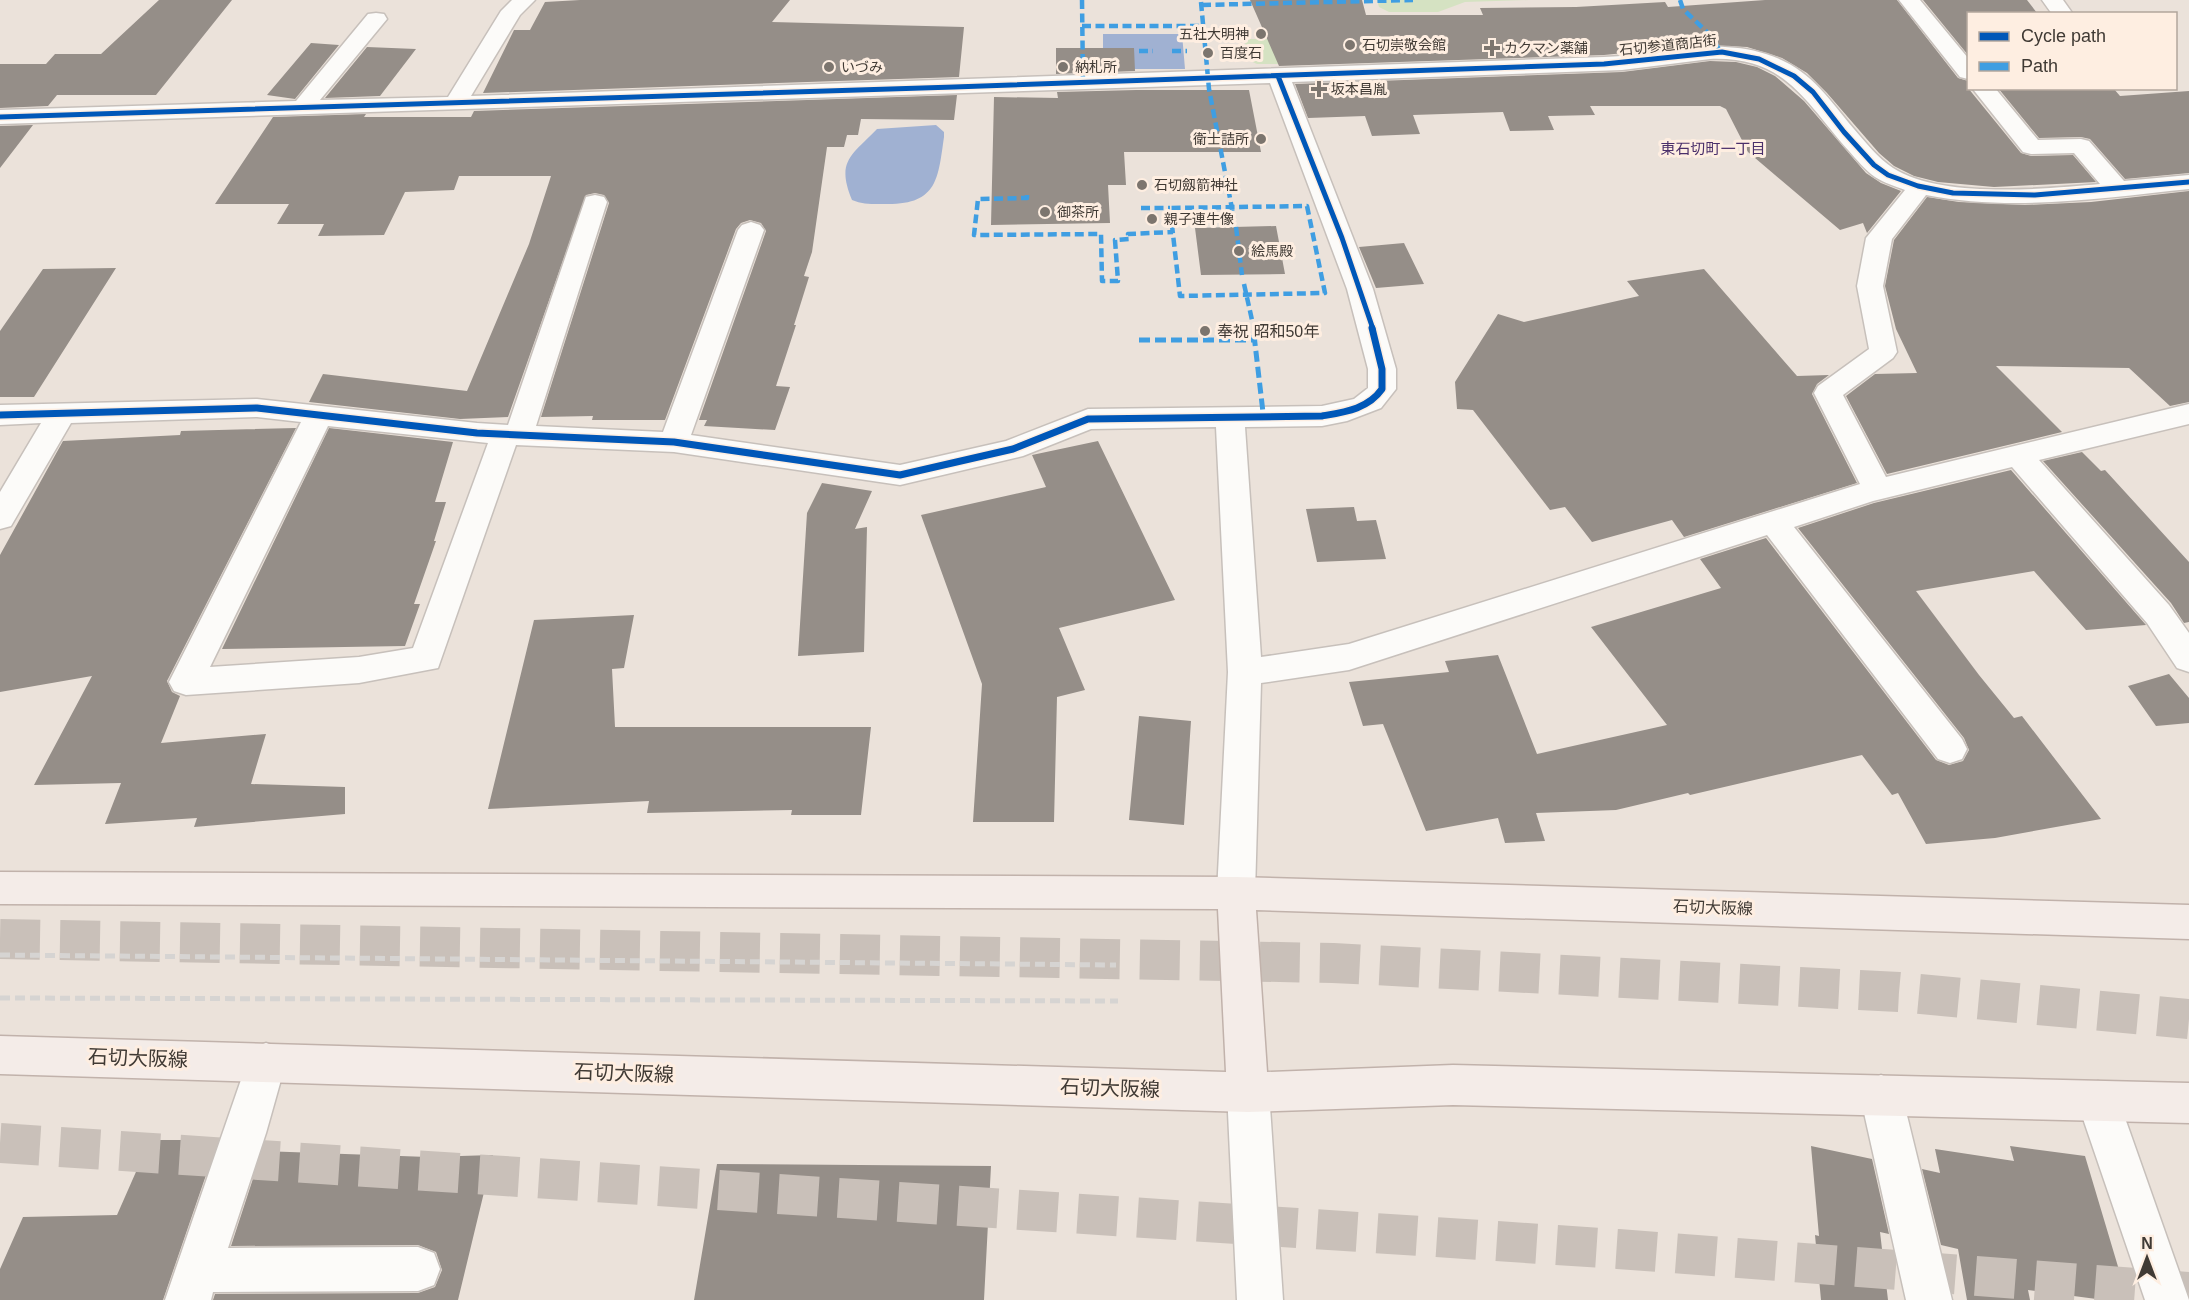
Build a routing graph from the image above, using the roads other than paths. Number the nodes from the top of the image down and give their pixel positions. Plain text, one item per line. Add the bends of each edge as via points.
1 (525, 0) edge
2 (1909, 0) edge
3 (2052, 0) edge
4 (2061, 12) edge
5 (376, 20) dead end
6 (1967, 71) edge
7 (1278, 76) junction
8 (1985, 90) edge
9 (455, 104) junction
10 (302, 108) junction
11 (0, 117) edge
12 (2189, 182) edge
13 (1920, 187) junction
14 (2117, 189) junction
15 (596, 202) dead end
16 (751, 230) dead end
17 (62, 413) junction
18 (2189, 414) edge
19 (0, 415) edge
20 (319, 415) junction
21 (1230, 417) junction
22 (512, 435) junction
23 (674, 442) junction
24 (2019, 455) junction
25 (1878, 490) junction
26 (0, 519) edge
27 (1774, 523) junction
28 (2189, 659) edge
29 (1245, 672) junction
30 (1950, 749) dead end
31 (0, 888) edge
32 (1236, 893) junction
33 (2189, 922) edge
34 (0, 1055) edge
35 (266, 1062) junction
36 (1248, 1092) junction
37 (1881, 1095) junction
38 (2098, 1101) junction
39 (2189, 1103) edge
40 (418, 1269) dead end
41 (193, 1285) edge
42 (1260, 1300) edge
43 (1929, 1300) edge
44 (2168, 1300) edge

1 - 9 street via 512,11
2 - 6 street
3 - 4 street
5 - 10 street
7 - 9 street, 石切参道商店街
7 - 13 street, 石切参道商店街 via 1626,63 1721,52 1747,55 1794,74 1875,166
7 - 21 street via 1344,242 1378,345 1383,386 1374,400 1351,411 1322,416
8 - 14 street via 2031,147 2081,146
9 - 10 street, 石切参道商店街
10 - 11 street, 石切参道商店街
12 - 14 street, 石切参道商店街
13 - 14 street, 石切参道商店街 via 1972,194 2090,193
13 - 25 street via 1879,238 1870,286 1883,352 1828,393
15 - 22 street
16 - 23 street
17 - 19 street
17 - 20 street via 257,408
17 - 26 street
18 - 24 street
20 - 22 street
20 - 22 street via 186,682 359,670 426,659
21 - 23 street via 1088,419 1013,449 900,475
21 - 29 street
22 - 23 street
24 - 25 street
24 - 28 street via 2158,614
25 - 27 street
27 - 29 street via 1349,657
27 - 30 street
29 - 32 street
31 - 32 main road, 石切大阪線
32 - 33 main road, 石切大阪線
32 - 36 main road
34 - 35 main road, 石切大阪線
35 - 36 main road, 石切大阪線
35 - 41 street
36 - 37 main road, 石切大阪線 via 1453,1085
36 - 42 street
37 - 38 main road, 石切大阪線
37 - 43 street
38 - 39 main road, 石切大阪線
38 - 44 street
40 - 41 street

